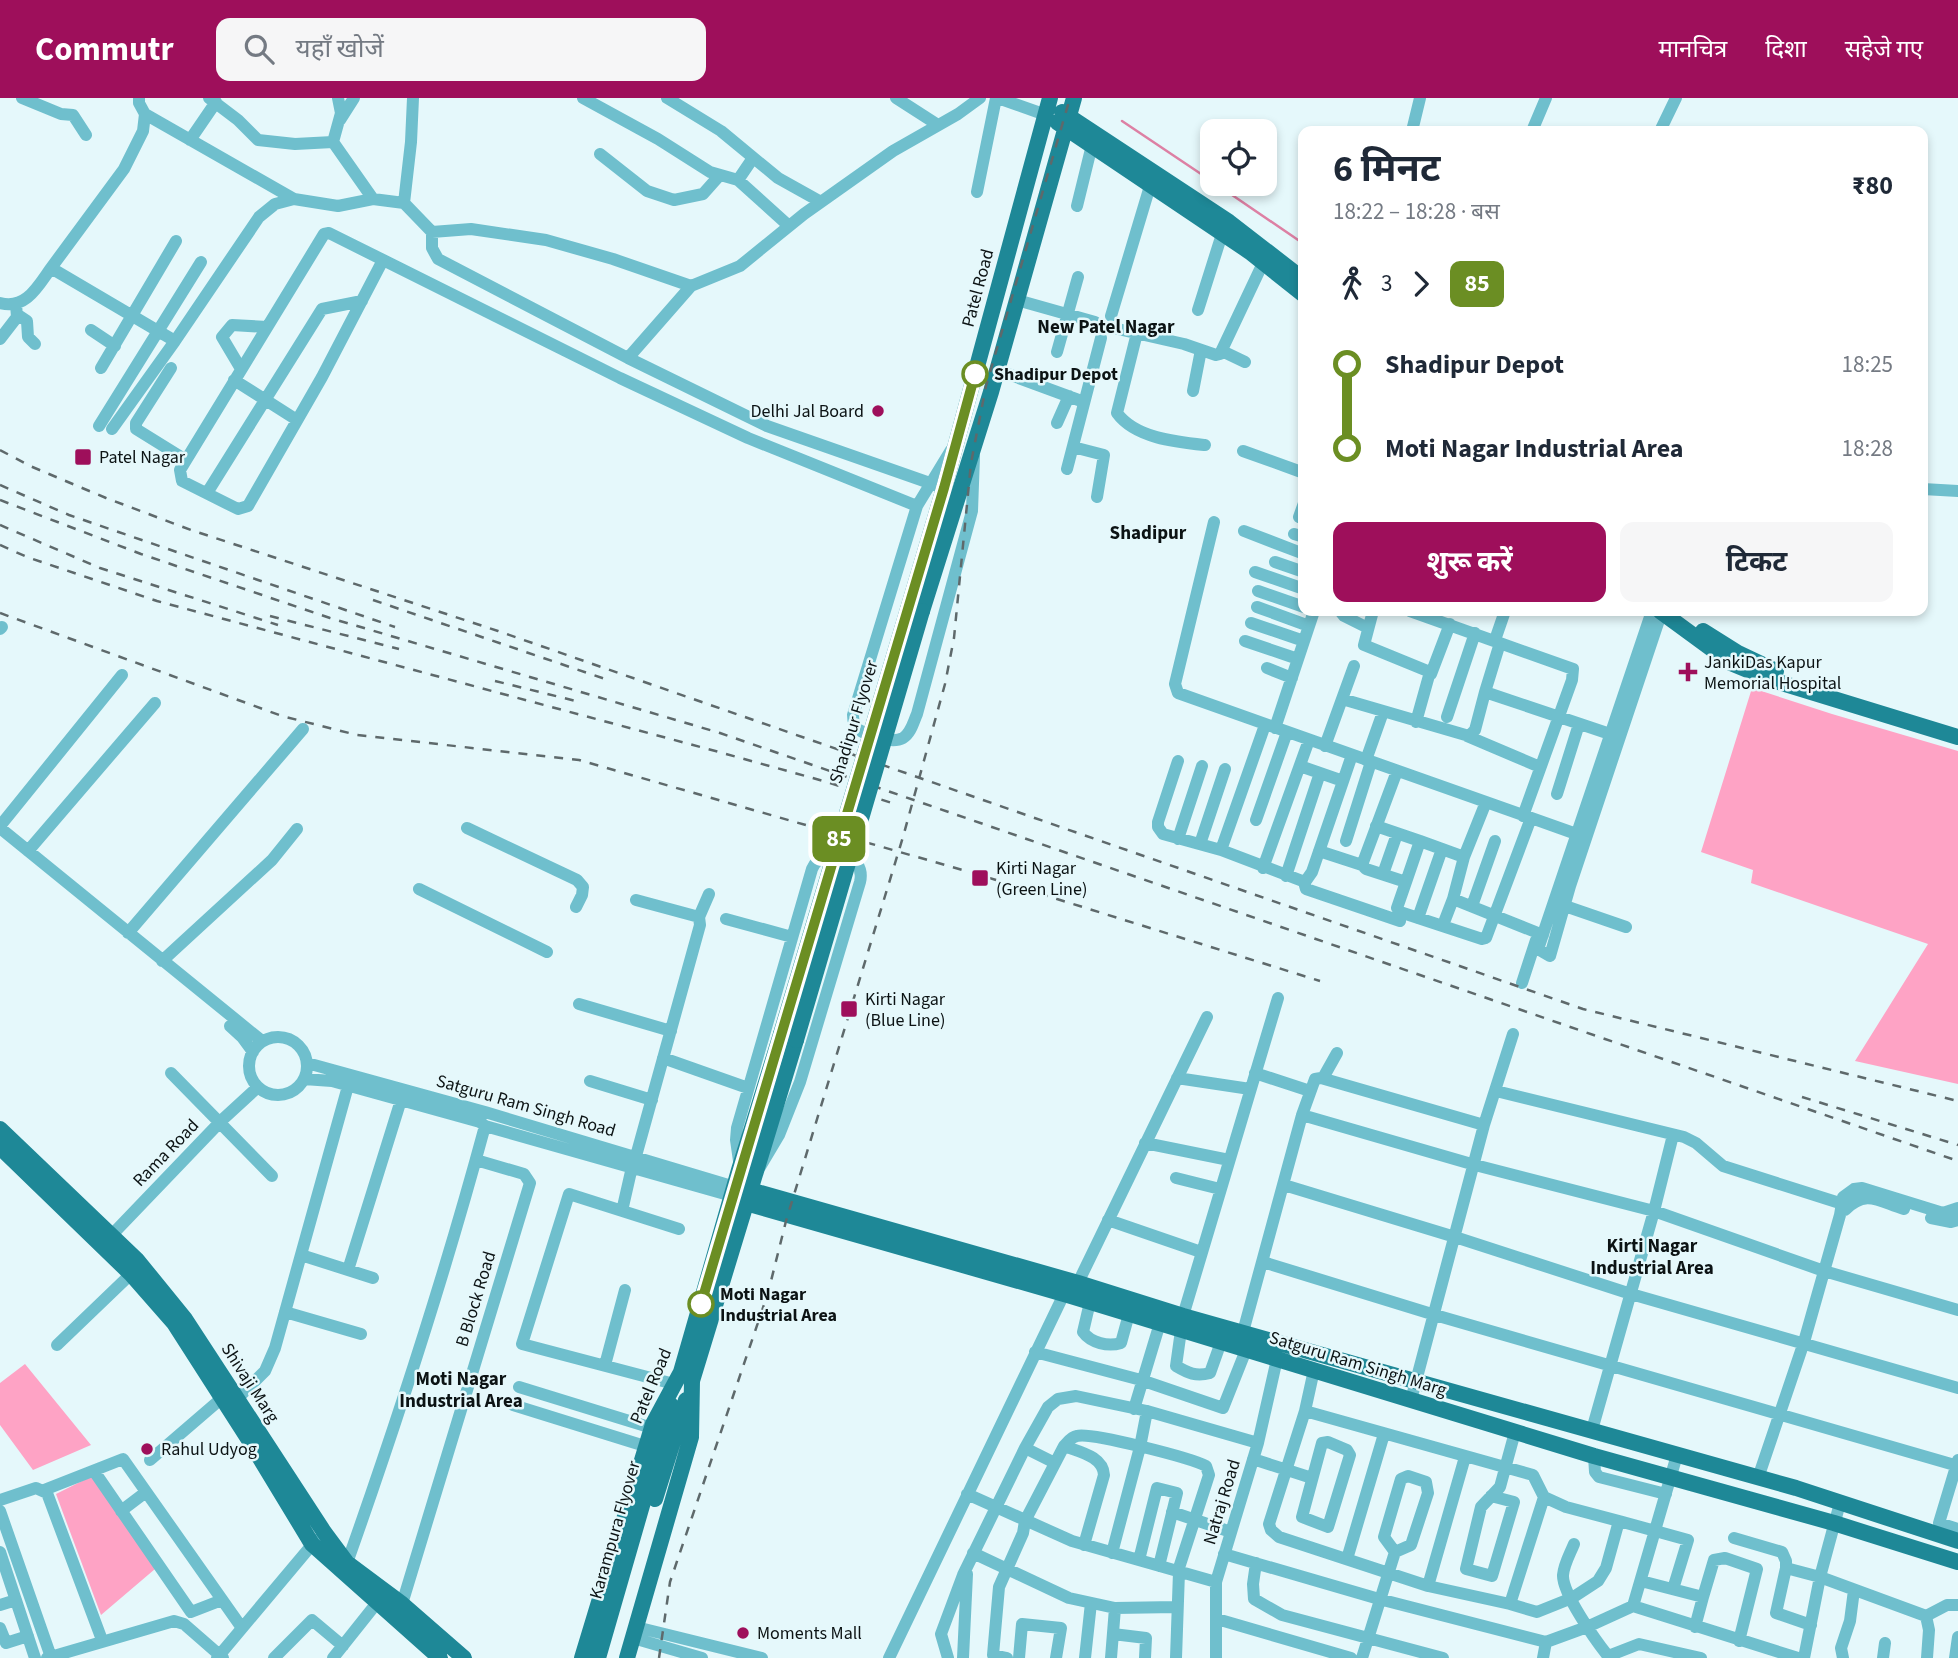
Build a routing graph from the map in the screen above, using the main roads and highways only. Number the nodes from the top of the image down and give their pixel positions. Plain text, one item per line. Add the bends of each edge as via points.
1 (1074, 98) edge
2 (1048, 106) edge
3 (1067, 121) junction
4 (1298, 275) edge
5 (1298, 290) edge
6 (937, 485) joint
7 (915, 610) junction
8 (1668, 616) edge
9 (1683, 616) edge
10 (1958, 726) edge
11 (1958, 737) edge
12 (0, 1129) edge
13 (0, 1147) edge
14 (747, 1171) joint
15 (741, 1194) junction
16 (107, 1241) junction
17 (1071, 1291) junction
18 (1181, 1323) junction
19 (682, 1379) junction
20 (229, 1398) junction
21 (1958, 1541) edge
22 (1958, 1562) edge
23 (627, 1578) junction
24 (587, 1657) edge
25 (440, 1658) edge
26 (464, 1658) edge
27 (608, 1658) edge
28 (627, 1658) edge

1 - 3 main road
2 - 3 main road
2 - 6 main road, Patel Road via 957,441
3 - 4 main road via 1229,222
3 - 5 main road via 1091,145
3 - 7 main road, Shadipur Flyover via 975,442
6 - 7 main road, Shadipur Flyover
7 - 14 main road, Shadipur Flyover, bridge
8 - 11 main road via 1731,663
9 - 10 main road via 1773,670
12 - 16 main road, Shivaji Marg
13 - 16 main road, Shivaji Marg
14 - 15 main road, Patel Road
15 - 17 main road, Satguru Ram Singh Marg
15 - 19 main road, Patel Road
16 - 20 main road, Shivaji Marg
16 - 20 main road, Shivaji Marg via 137,1259 185,1319
17 - 18 main road, Satguru Ram Singh Marg
17 - 18 main road, Satguru Ram Singh Marg via 1129,1314 1160,1323
18 - 21 main road, Satguru Ram Singh Marg via 1243,1332 1416,1380 1937,1528
18 - 22 main road, Satguru Ram Singh Marg via 1221,1342 1594,1456 1668,1486 1834,1523
19 - 23 main road, Karampura Flyover
19 - 24 main road, Patel Road via 652,1428
19 - 28 main road, Patel Road via 691,1437
20 - 25 main road, Shivaji Marg via 312,1544
20 - 26 main road, Shivaji Marg via 347,1563
23 - 24 main road, Karampura Flyover
23 - 27 main road, Karampura Flyover

